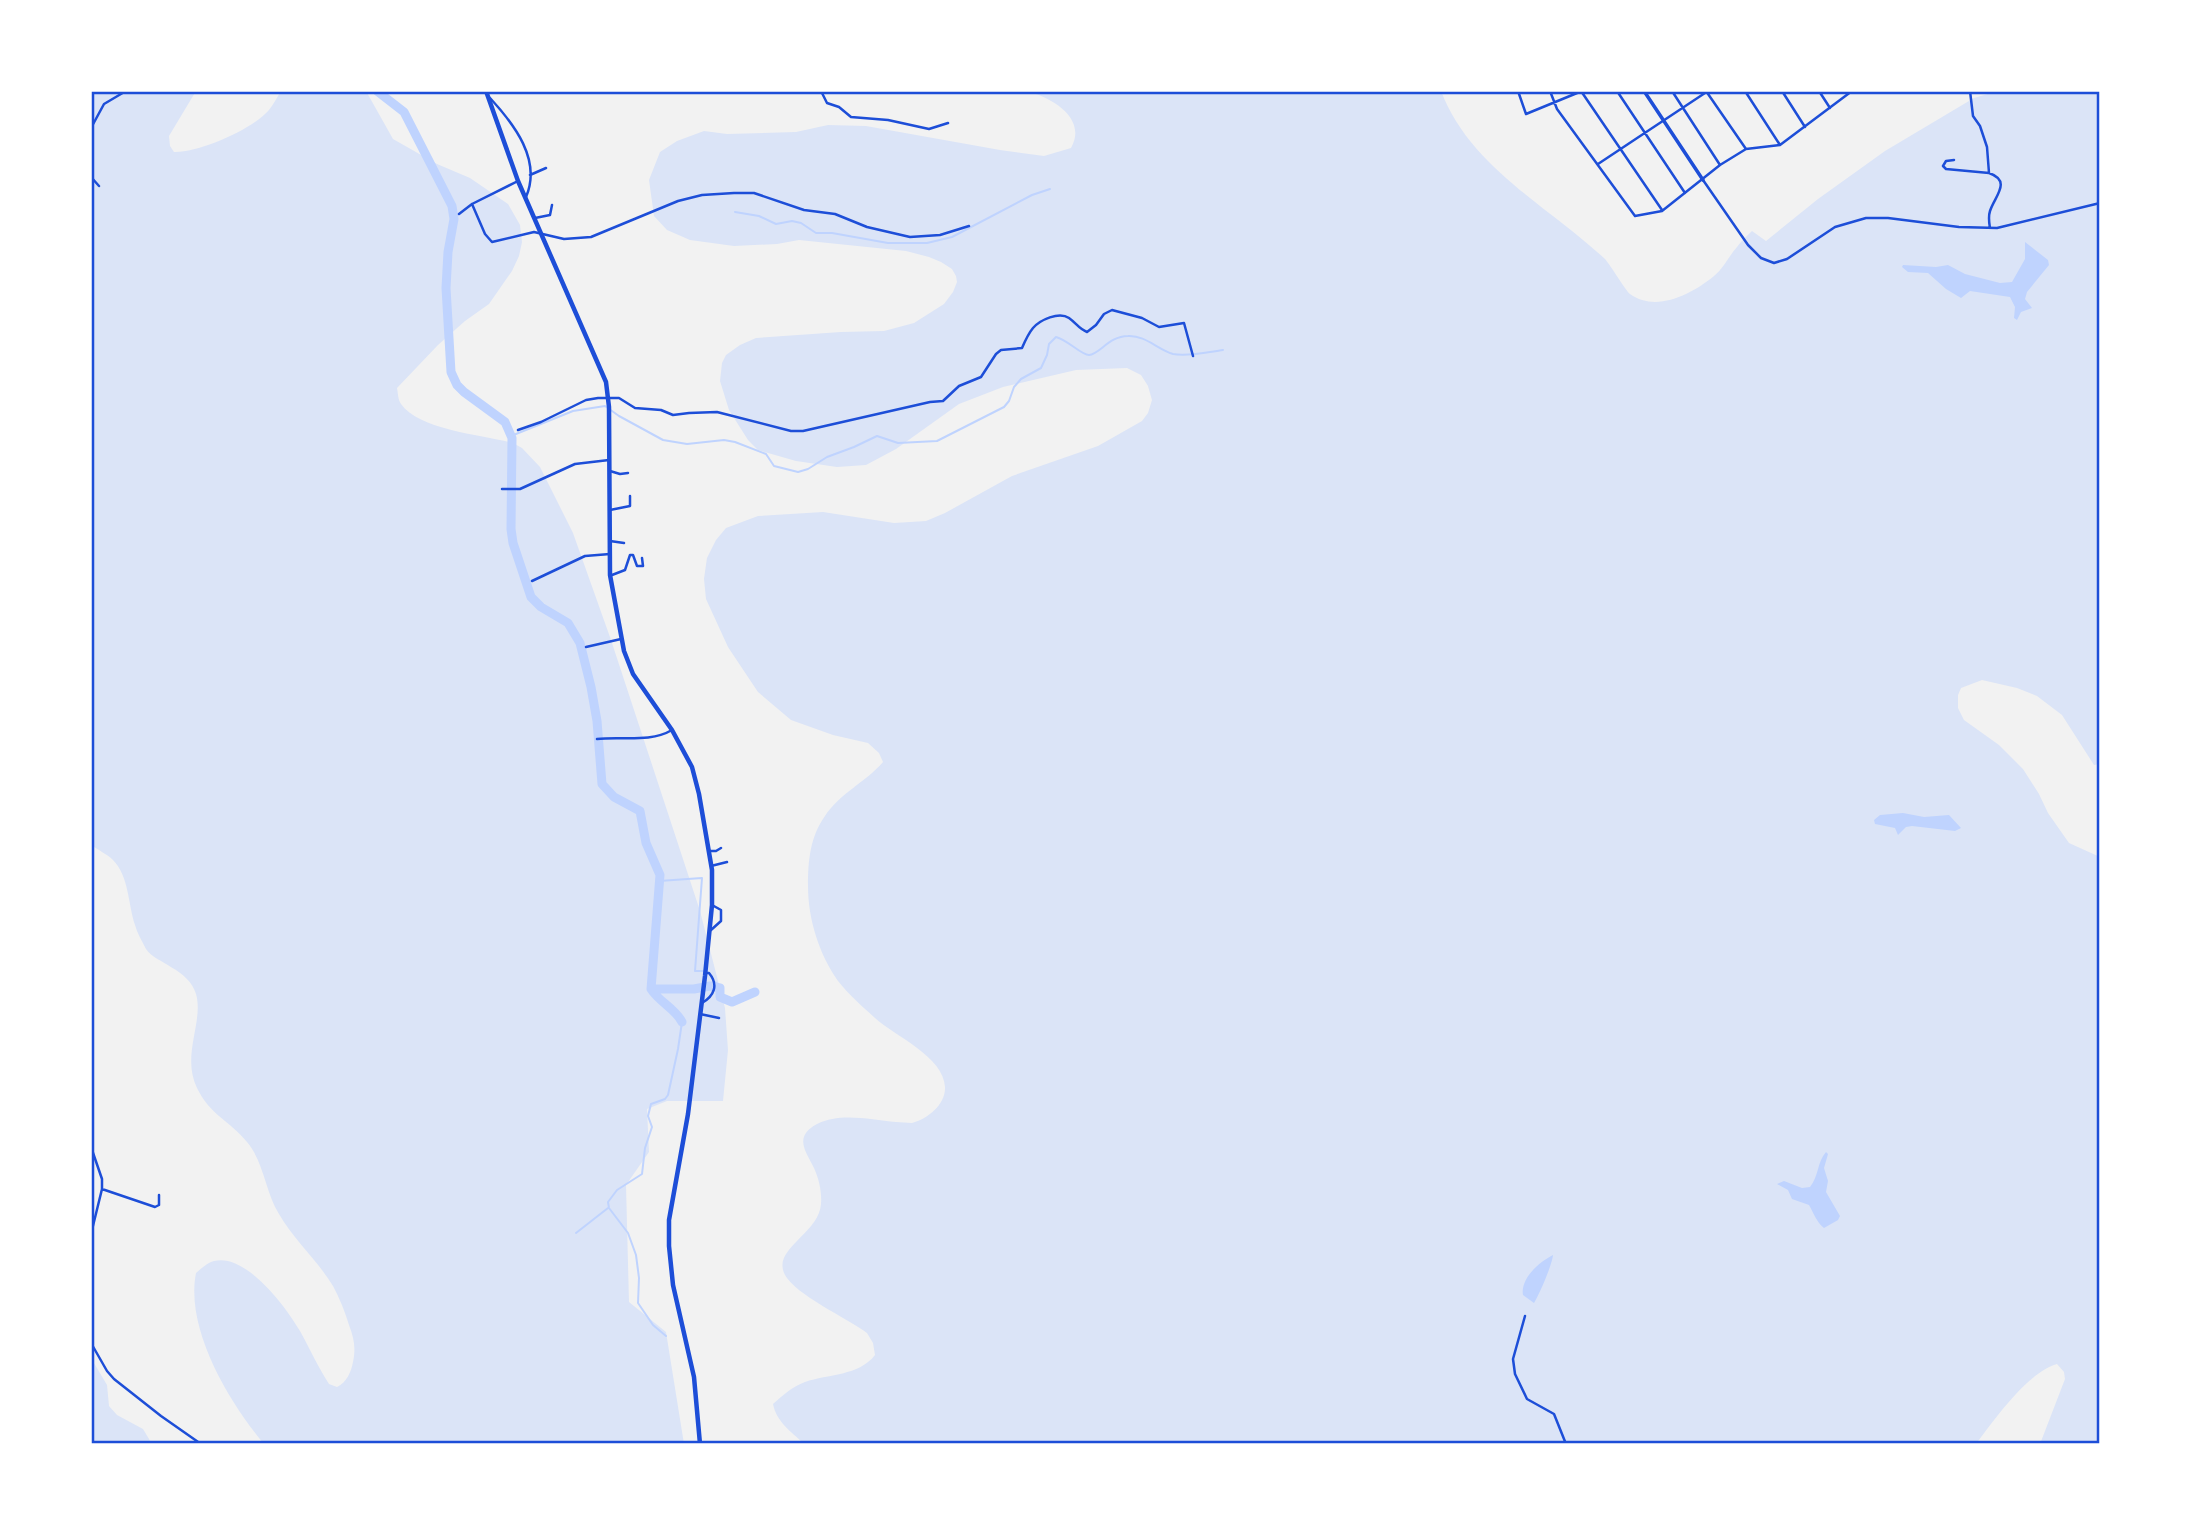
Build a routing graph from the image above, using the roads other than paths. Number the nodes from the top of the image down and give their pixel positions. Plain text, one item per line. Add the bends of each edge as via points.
1 (126, 91) edge
2 (821, 91) edge
3 (1518, 91) edge
4 (1550, 91) edge
5 (1581, 91) edge
6 (1617, 91) edge
7 (1644, 91) edge
8 (1672, 91) edge
9 (1707, 91) edge
10 (1745, 91) edge
11 (1782, 91) edge
12 (1819, 91) edge
13 (1852, 91) edge
14 (1970, 91) edge
15 (487, 93) edge
16 (1554, 102) junction
17 (1682, 108) junction
18 (1830, 108) junction
19 (1663, 120) junction
20 (948, 123) dead end
21 (1805, 127) junction
22 (91, 128) edge
23 (1644, 134) junction
24 (1780, 145) junction
25 (1621, 149) junction
26 (1746, 149) junction
27 (1954, 160) dead end
28 (1598, 164) junction
29 (1720, 166) junction
30 (546, 168) dead end
31 (1989, 173) junction
32 (530, 175) junction
33 (91, 177) edge
34 (1703, 180) junction
35 (519, 181) junction
36 (99, 186) dead end
37 (1685, 193) junction
38 (526, 198) junction
39 (2100, 203) edge
40 (472, 205) junction
41 (552, 205) dead end
42 (1662, 211) junction
43 (459, 214) dead end
44 (535, 218) junction
45 (969, 226) dead end
46 (1990, 228) junction
47 (541, 233) junction
48 (1193, 356) dead end
49 (608, 398) junction
50 (518, 430) dead end
51 (610, 460) junction
52 (610, 471) junction
53 (628, 473) dead end
54 (502, 489) dead end
55 (630, 496) dead end
56 (609, 510) junction
57 (610, 541) junction
58 (624, 542) dead end
59 (610, 554) junction
60 (642, 558) dead end
61 (610, 575) junction
62 (532, 581) dead end
63 (621, 639) junction
64 (586, 647) dead end
65 (672, 730) junction
66 (597, 739) dead end
67 (721, 848) dead end
68 (709, 851) junction
69 (727, 862) dead end
70 (711, 866) junction
71 (712, 905) junction
72 (710, 930) junction
73 (705, 972) junction
74 (702, 1003) junction
75 (700, 1014) junction
76 (719, 1018) dead end
77 (91, 1147) edge
78 (102, 1189) junction
79 (159, 1195) dead end
80 (91, 1234) edge
81 (1525, 1316) dead end
82 (91, 1343) edge
83 (201, 1444) edge
84 (699, 1444) edge
85 (1566, 1444) edge

1 - 22 street via 104,104
2 - 20 street via 827,103 851,117 929,129
3 - 16 street via 1526,114
4 - 16 street
5 - 16 street
5 - 25 street
6 - 23 street
7 - 19 street
8 - 17 street
9 - 17 street
9 - 26 street
10 - 24 street
11 - 21 street
12 - 18 street
13 - 18 street
14 - 31 street via 1973,116 1987,147
15 - 32 street via 524,144
15 - 35 main road
16 - 28 street
17 - 19 street
17 - 29 street
18 - 21 street
19 - 23 street
19 - 34 street
21 - 24 street
23 - 25 street
23 - 37 street
24 - 26 street
25 - 28 street
25 - 42 street
26 - 29 street
27 - 31 street via 1943,166
28 - 42 street via 1635,216
29 - 34 street
30 - 32 street
31 - 46 street via 2001,186 1990,212
32 - 38 street
33 - 36 street
34 - 37 street
34 - 46 street via 1748,245 1774,263 1835,227 1866,218
35 - 38 main road
35 - 40 street
37 - 42 street
38 - 44 main road
39 - 46 street
40 - 43 street
40 - 47 street via 492,242
41 - 44 street via 550,215
44 - 47 main road
45 - 47 street via 940,235 910,237 745,192 686,198 591,237 564,239
47 - 49 main road via 600,365
48 - 49 street via 1184,323 1159,327 1112,310 1087,332 1066,316 1042,321 1022,348 1001,350 981,377 958,386 943,401 797,432 717,412 673,415
49 - 50 street via 586,400
49 - 51 main road
51 - 52 main road
51 - 54 street via 575,464 520,489
52 - 53 street
52 - 56 main road
55 - 56 street via 631,506
56 - 57 main road
57 - 58 street
57 - 59 main road
59 - 61 main road
59 - 62 street via 585,556
60 - 61 street via 643,566 637,566 630,555 623,571
61 - 63 main road
63 - 64 street
63 - 65 main road via 633,674
65 - 66 street via 646,737
65 - 68 main road via 692,767
67 - 68 street
68 - 70 main road
69 - 70 street
70 - 71 main road
71 - 72 main road
71 - 72 street via 722,914
72 - 73 main road
73 - 74 main road
73 - 74 street via 711,975 714,987
74 - 75 main road
75 - 76 street
75 - 84 main road via 669,1220 673,1285 694,1377
77 - 78 street
78 - 79 street via 156,1207
78 - 80 street
81 - 85 street via 1513,1359 1515,1374 1527,1399 1556,1416
82 - 83 street via 114,1379

